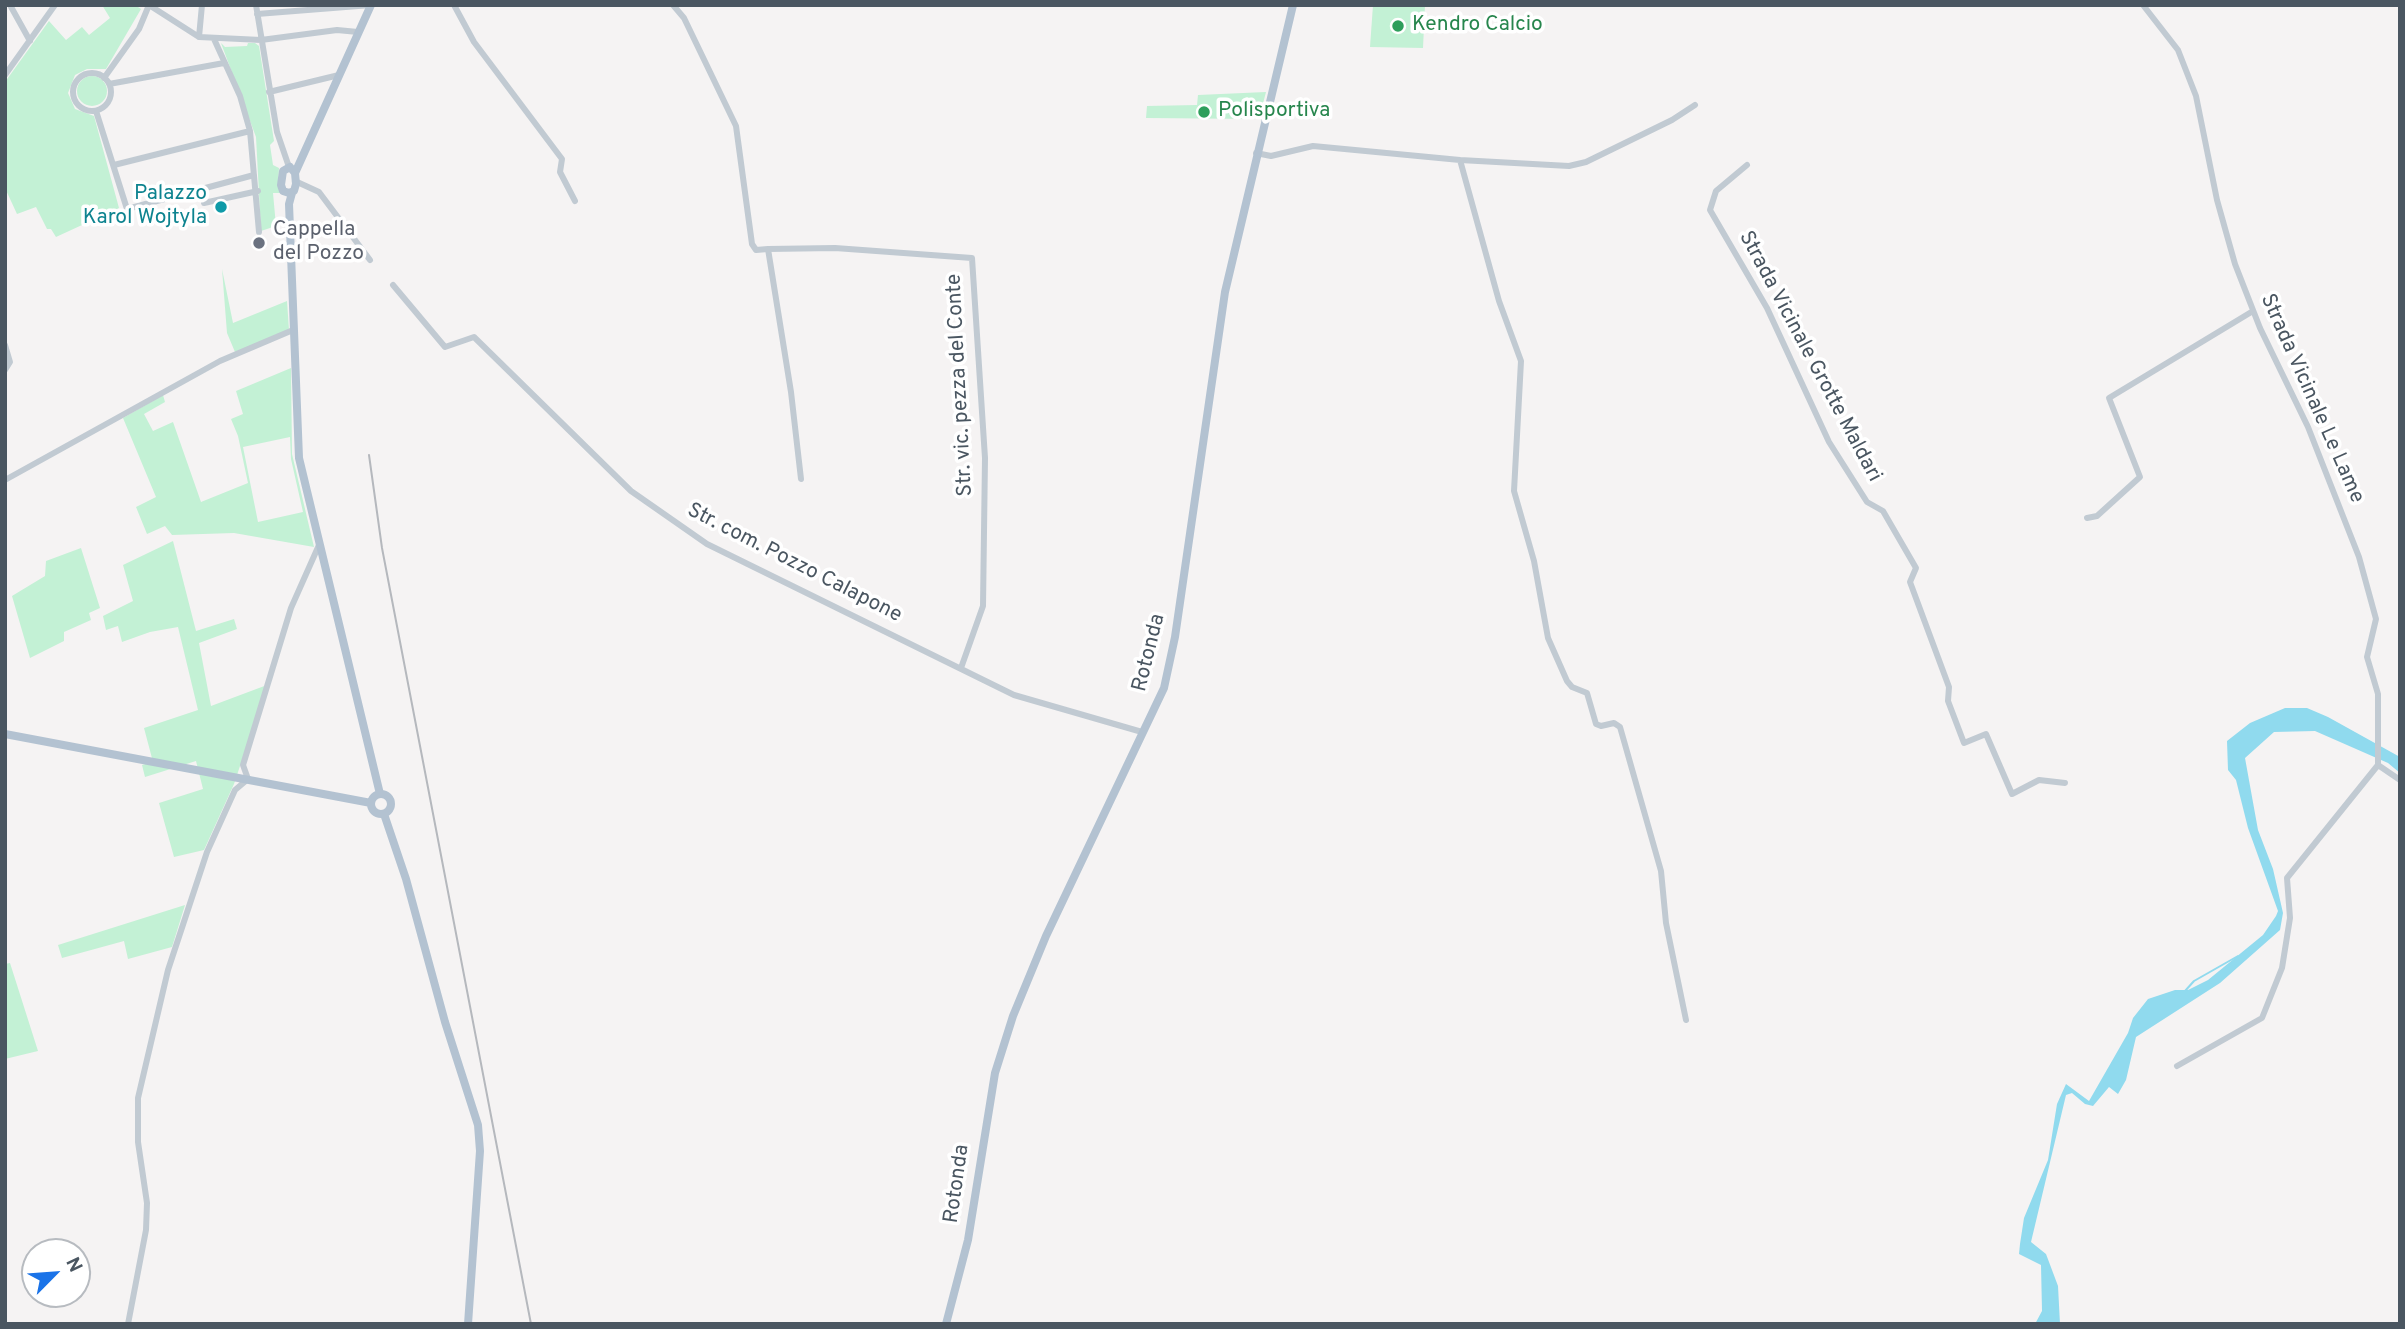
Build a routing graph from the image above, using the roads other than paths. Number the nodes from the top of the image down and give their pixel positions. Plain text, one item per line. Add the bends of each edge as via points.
1 (10, 5) edge
2 (55, 5) edge
3 (149, 5) edge
4 (202, 5) edge
5 (256, 5) edge
6 (371, 5) edge
7 (454, 5) edge
8 (673, 5) edge
9 (1293, 5) edge
10 (2143, 5) edge
11 (320, 7) edge
12 (257, 14) junction
13 (358, 33) junction
14 (199, 37) junction
15 (214, 39) junction
16 (261, 40) junction
17 (30, 41) junction
18 (225, 63) junction
19 (5, 75) edge
20 (339, 75) junction
21 (107, 81) junction
22 (269, 92) junction
23 (1695, 105) dead end
24 (96, 111) junction
25 (250, 131) junction
26 (1256, 153) junction
27 (1460, 160) junction
28 (114, 165) junction
29 (1747, 165) dead end
30 (290, 172) junction
31 (254, 175) junction
32 (310, 189) junction
33 (257, 191) junction
34 (290, 192) junction
35 (575, 201) dead end
36 (204, 203) dead end
37 (259, 232) dead end
38 (768, 249) junction
39 (370, 260) dead end
40 (393, 285) dead end
41 (2253, 311) junction
42 (293, 330) junction
43 (5, 345) edge
44 (5, 370) edge
45 (5, 468) edge
46 (8, 479) edge
47 (801, 479) dead end
48 (2087, 519) dead end
49 (319, 545) junction
50 (961, 668) junction
51 (1142, 732) junction
52 (5, 734) edge
53 (2378, 765) junction
54 (228, 776) junction
55 (248, 779) junction
56 (2400, 780) edge
57 (2065, 783) dead end
58 (235, 790) junction
59 (380, 794) junction
60 (371, 803) junction
61 (384, 814) junction
62 (1686, 1020) dead end
63 (2177, 1066) dead end
64 (128, 1324) edge
65 (468, 1324) edge
66 (946, 1324) edge

1 - 17 street
2 - 17 street
3 - 14 street
3 - 21 street
4 - 14 street
5 - 12 street
6 - 11 street
6 - 13 main road
7 - 35 street via 474,42 562,159 560,172
8 - 38 street via 684,18 736,126 750,236 756,250
9 - 26 main road, Rotonda
10 - 41 street, Strada Vicinale Le Lame via 2178,49 2196,96 2226,235
11 - 12 street
12 - 16 street
13 - 16 street via 337,30
13 - 20 main road
14 - 15 street
15 - 16 street
15 - 18 street
16 - 22 street
17 - 19 street
18 - 21 street
18 - 25 street
20 - 22 street
20 - 30 main road
21 - 24 street via 109,101
21 - 24 street via 86,74 73,88 78,106
22 - 30 street via 278,141
23 - 27 street via 1577,164
24 - 28 street
25 - 28 street
25 - 31 street
26 - 27 street via 1272,156 1313,146
26 - 51 main road, Rotonda via 1225,292 1175,638 1164,688
27 - 62 street via 1499,301 1521,360 1514,491 1534,561 1548,638 1567,681 1587,694 1596,724 1620,727 1661,871 1666,923
28 - 31 street via 127,209
29 - 57 street, Strada Vicinale Grotte Maldari via 1716,191 1710,210 1767,308 1829,442 1867,502 1883,511 1916,568 1910,582 1949,687 1948,701 1964,743 1986,734 2012,794 2039,780
30 - 32 street
30 - 34 main road
30 - 34 main road via 281,185
31 - 33 street
32 - 34 street
32 - 39 street via 319,192
33 - 36 street
33 - 37 street
34 - 42 main road
38 - 47 street
38 - 50 street, Str. vic. pezza del Conte via 835,248 972,258 985,458 983,606
40 - 50 street, Str. com. Pozzo Calapone via 444,347 474,337 631,491 707,544
41 - 48 street via 2109,398 2140,477 2097,516
41 - 53 street, Strada Vicinale Le Lame via 2308,427 2359,557 2372,603 2377,626 2367,657 2378,694
42 - 46 street via 220,360
42 - 49 main road via 299,458
43 - 44 street via 10,362
45 - 46 street
49 - 55 street via 290,608 243,765
49 - 59 main road
50 - 51 street, Str. com. Pozzo Calapone via 1033,702
51 - 66 main road, Rotonda via 1013,1016 995,1073 968,1240
52 - 54 main road
53 - 56 street
53 - 63 street via 2287,878 2291,918 2282,968 2262,1018
54 - 55 main road
54 - 58 street
55 - 58 street
55 - 60 main road
58 - 64 street via 206,852 168,970 138,1098 147,1216
59 - 60 main road
59 - 61 main road via 391,802
60 - 61 main road via 374,812
61 - 65 main road via 478,1125

